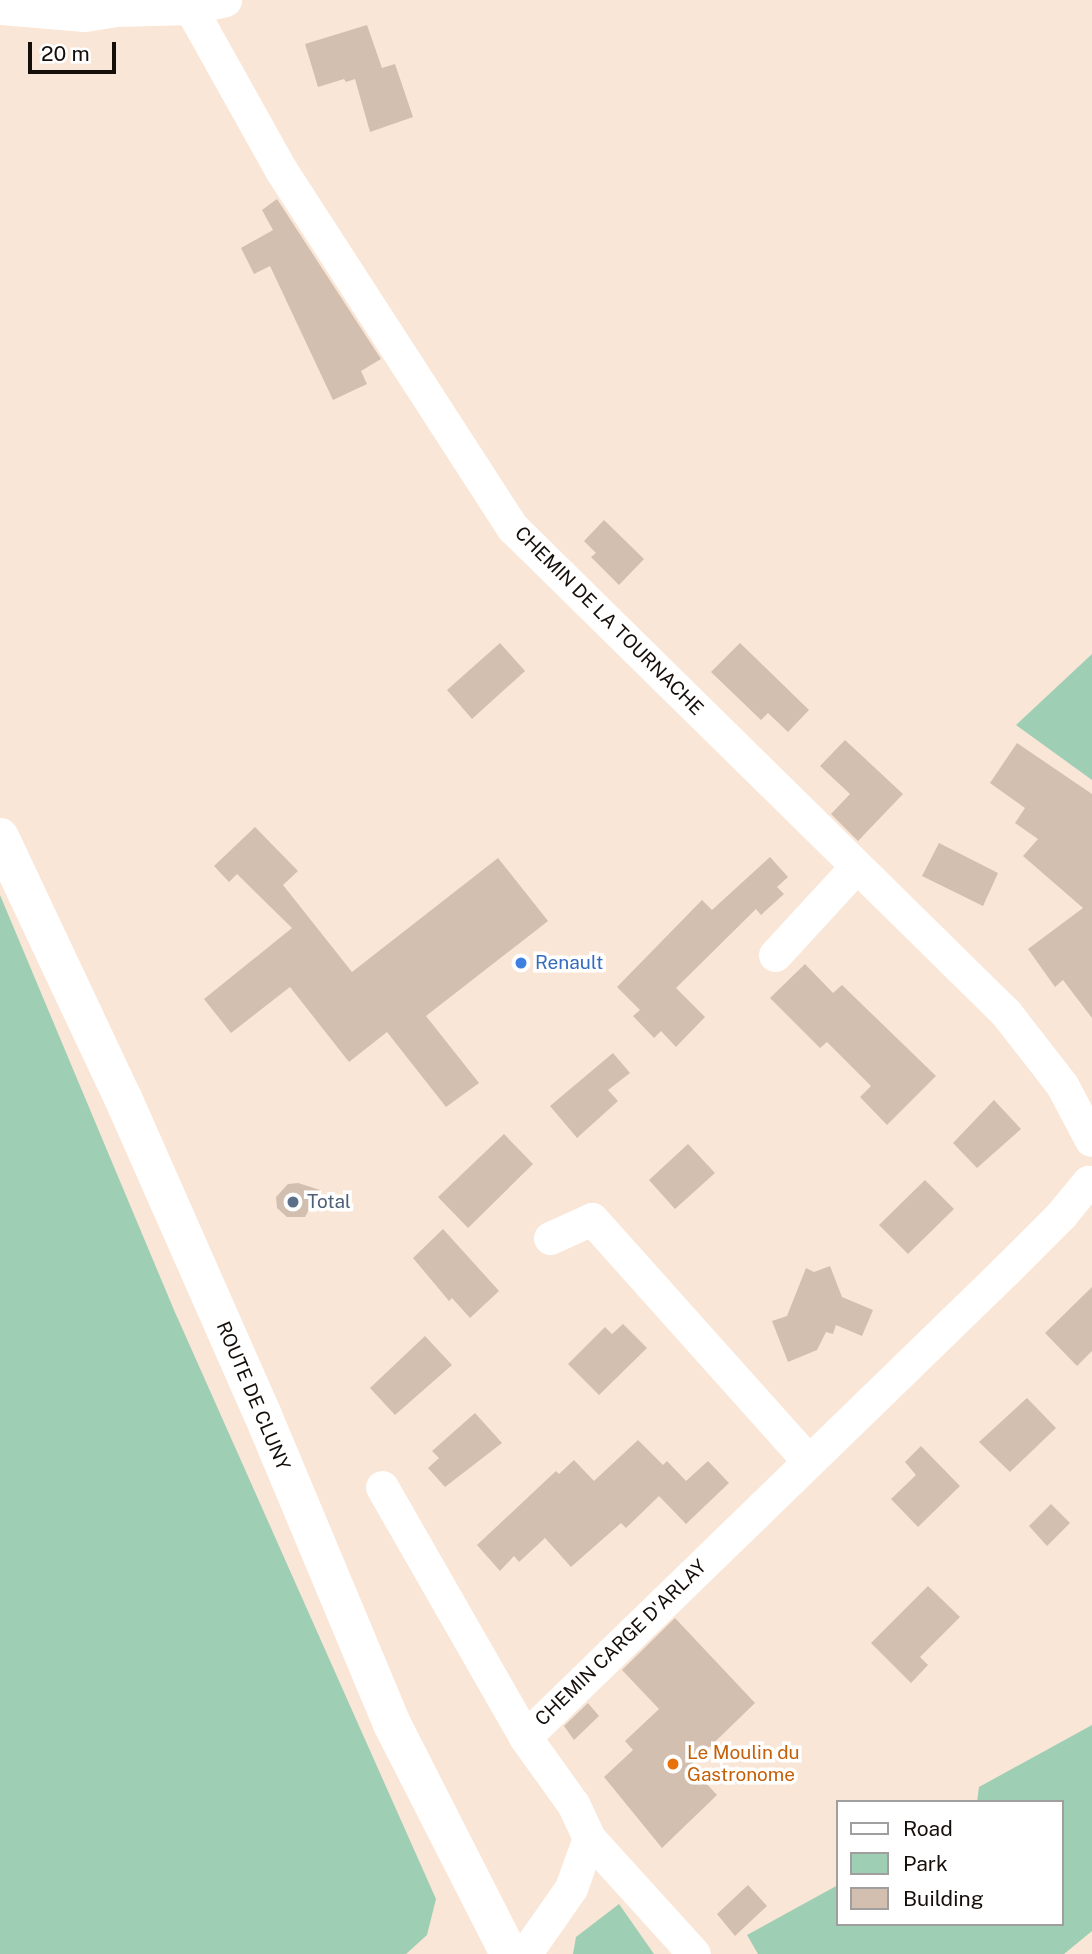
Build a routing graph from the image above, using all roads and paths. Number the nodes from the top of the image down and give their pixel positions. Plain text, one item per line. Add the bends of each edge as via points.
1 (225, 0) edge
2 (189, 4) edge
3 (0, 8) edge
4 (0, 837) edge
5 (856, 867) junction
6 (775, 956) dead end
7 (1091, 1140) edge
8 (1090, 1183) edge
9 (550, 1238) dead end
10 (808, 1461) junction
11 (382, 1487) dead end
12 (525, 1737) junction
13 (589, 1838) junction
14 (509, 1954) edge
15 (525, 1954) edge
16 (694, 1954) edge

1 - 2 street
2 - 3 street via 85,15
2 - 5 street, CHEMIN DE LA TOURNACHE via 281,170 513,528
4 - 14 main road, ROUTE DE CLUNY via 123,1098 391,1723
5 - 6 street
5 - 7 street, CHEMIN DE LA TOURNACHE via 1006,1013 1062,1085
7 - 8 street via 1077,1152 1075,1161 1081,1177
8 - 10 street, CHEMIN CARGE D'ARLAY
9 - 10 street via 592,1219
10 - 12 street, CHEMIN CARGE D'ARLAY
11 - 12 street
12 - 13 street, CHEMIN CARGE D'ARLAY via 573,1804
13 - 15 street via 571,1888
13 - 16 street, CHEMIN CARGE D'ARLAY

